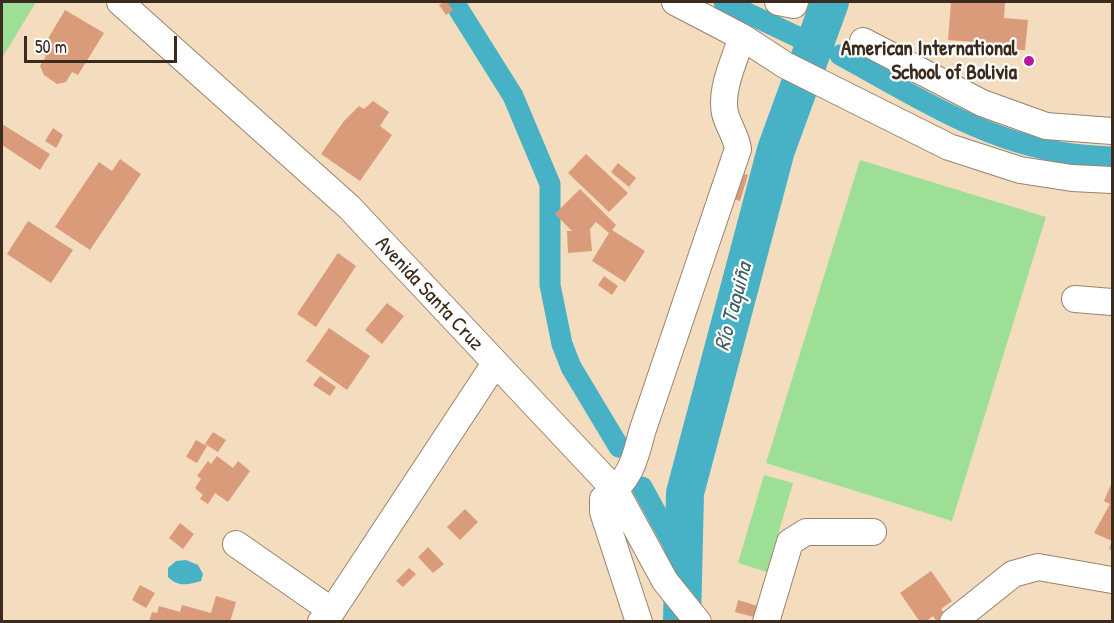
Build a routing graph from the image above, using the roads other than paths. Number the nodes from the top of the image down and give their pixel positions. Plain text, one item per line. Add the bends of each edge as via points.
1 (120, 2) edge
2 (675, 2) edge
3 (742, 37) junction
4 (863, 41) dead end
5 (1113, 131) edge
6 (1113, 180) edge
7 (1075, 299) dead end
8 (1113, 302) edge
9 (494, 365) junction
10 (616, 491) junction
11 (873, 532) dead end
12 (236, 544) dead end
13 (1113, 580) edge
14 (327, 616) edge
15 (639, 621) edge
16 (698, 621) edge
17 (766, 621) edge
18 (953, 621) edge

1 - 9 street, Avenida Santa Cruz via 349,207
2 - 3 street
3 - 6 street via 785,65 948,147 1020,170
3 - 10 street via 724,97 725,113 738,148 631,473
4 - 5 street via 982,103 1046,126
7 - 8 street
9 - 10 street, Avenida Santa Cruz
9 - 14 street
10 - 15 street via 603,499 603,512
10 - 16 street, Avenida Santa Cruz via 665,581
11 - 17 street via 806,532 790,542
12 - 14 street
13 - 18 street via 1038,567 1013,574

